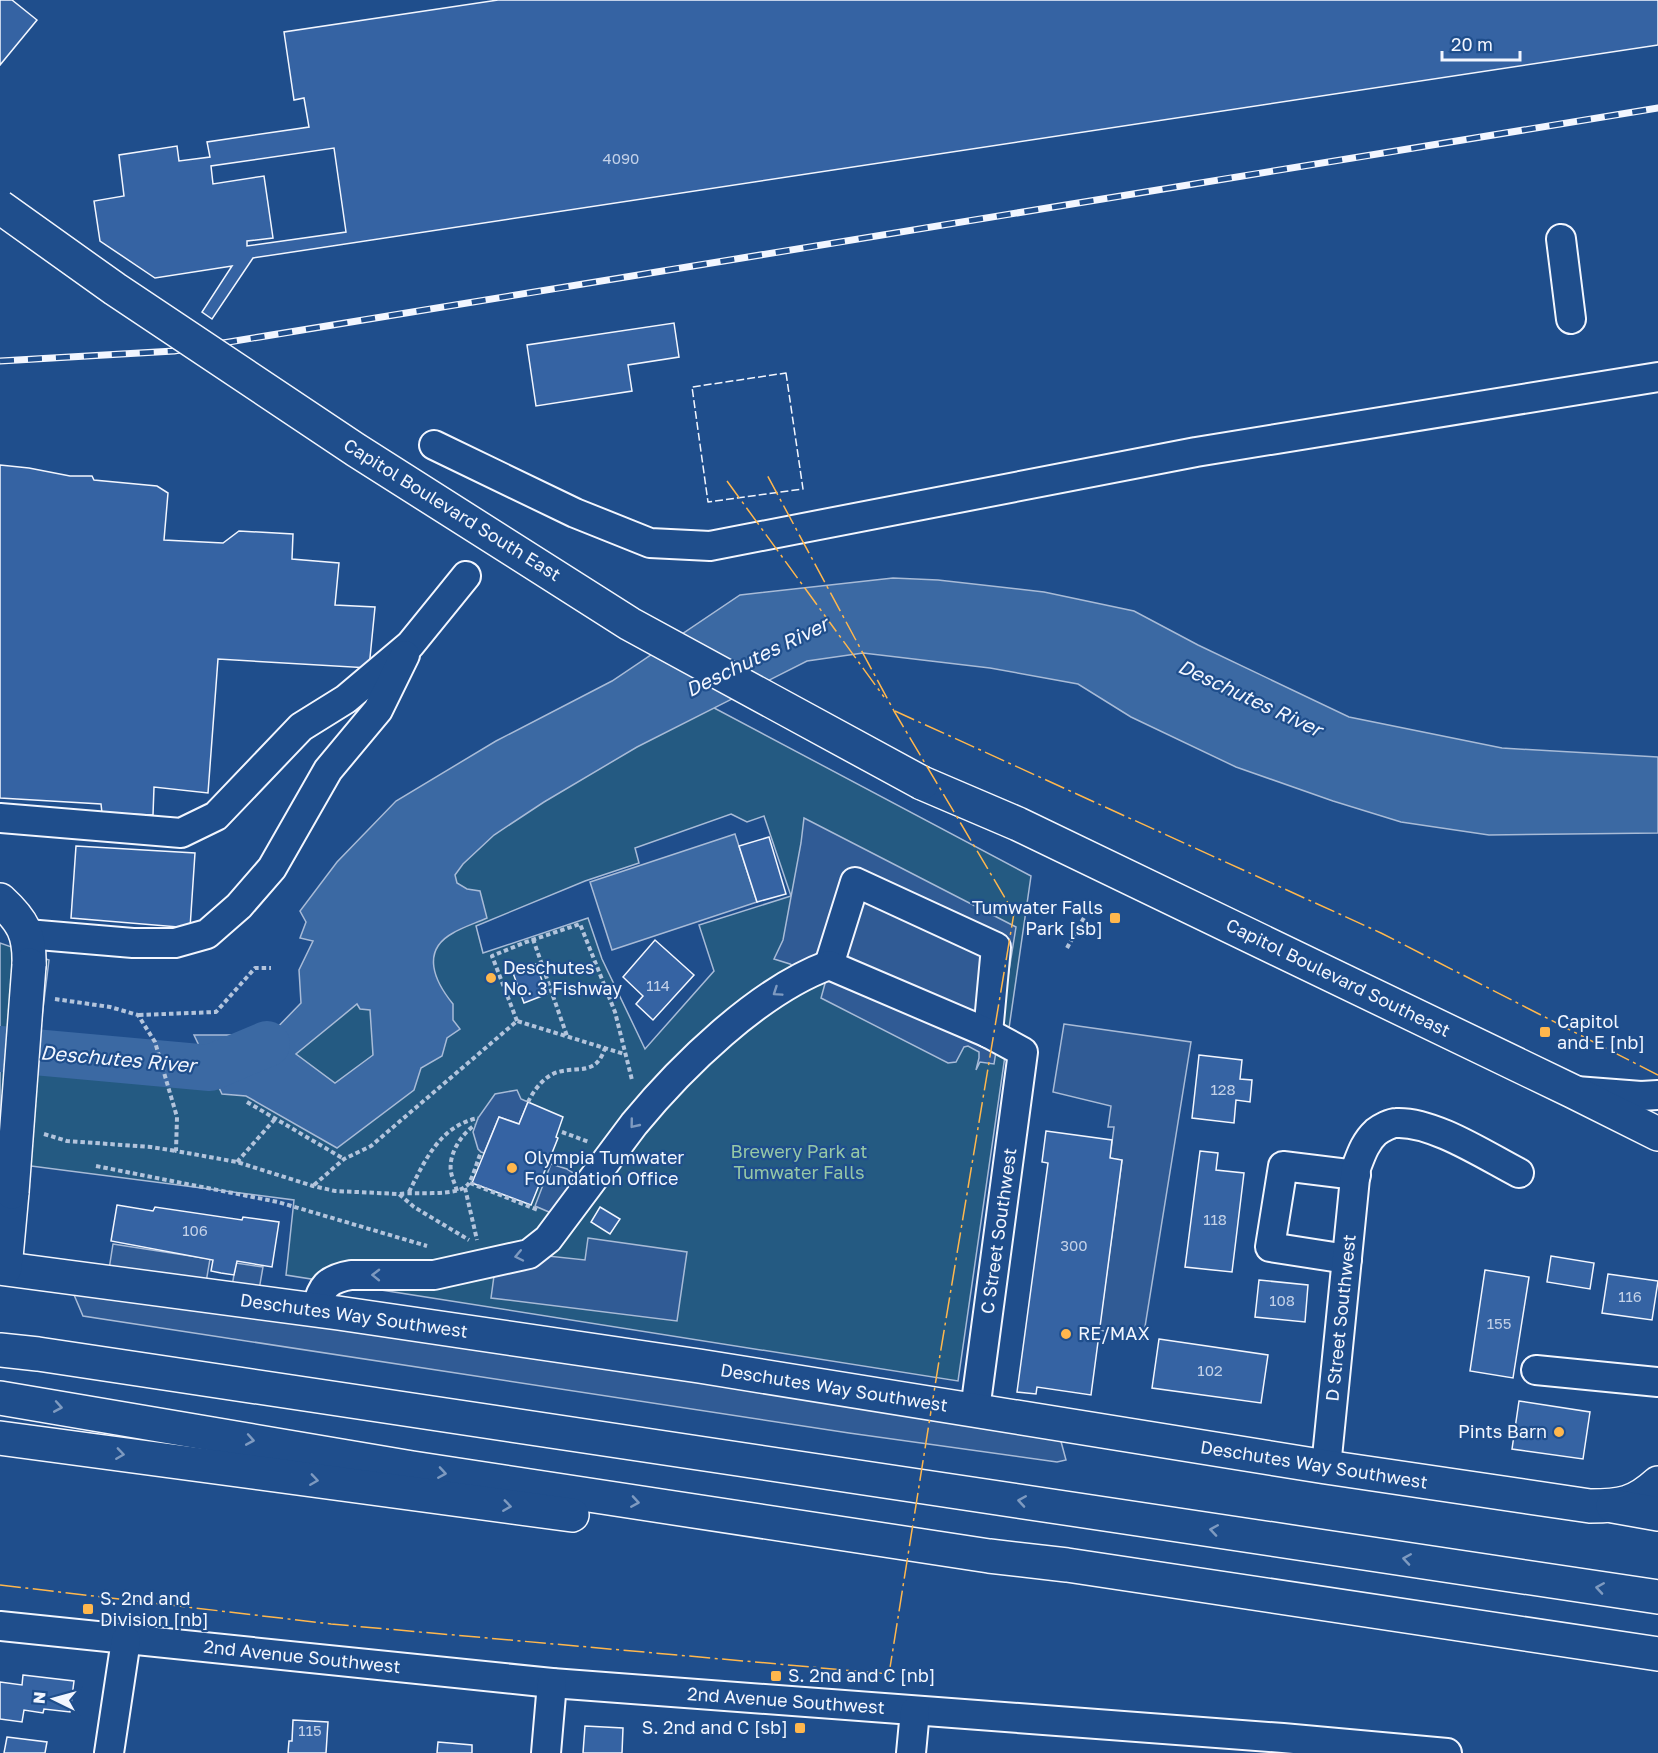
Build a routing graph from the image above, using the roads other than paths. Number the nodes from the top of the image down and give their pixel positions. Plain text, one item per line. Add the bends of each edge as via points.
1 (0, 207) edge
2 (1561, 239) dead end
3 (1571, 319) dead end
4 (1658, 377) edge
5 (434, 445) dead end
6 (466, 576) dead end
7 (410, 645) junction
8 (0, 818) edge
9 (1018, 824) joint
10 (0, 900) edge
11 (28, 950) junction
12 (829, 965) junction
13 (988, 1033) junction
14 (1572, 1091) junction
15 (1658, 1095) edge
16 (1658, 1134) edge
17 (1356, 1172) junction
18 (1519, 1173) dead end
19 (1347, 1259) junction
20 (2, 1268) edge
21 (316, 1310) junction
22 (0, 1350) edge
23 (1536, 1370) dead end
24 (1658, 1382) edge
25 (0, 1398) edge
26 (975, 1410) junction
27 (0, 1438) edge
28 (1326, 1467) junction
29 (1658, 1484) edge
30 (1613, 1506) junction
31 (1658, 1515) edge
32 (1067, 1566) junction
33 (1658, 1597) edge
34 (0, 1626) edge
35 (126, 1640) junction
36 (1658, 1654) edge
37 (552, 1683) junction
38 (915, 1711) junction
39 (1283, 1745) edge
40 (109, 1753) edge
41 (546, 1753) edge
42 (911, 1753) edge
43 (1447, 1753) edge

1 - 9 main road, Capitol Boulevard South East, bridge via 337,437 630,624 922,783
2 - 3 street
4 - 5 street via 1196,452 710,546 650,543 575,513
6 - 7 street
7 - 8 street via 346,699 301,727 216,816 181,833
7 - 11 street via 378,710 328,770 272,868 239,906 207,934 175,943
9 - 14 main road, Capitol Boulevard Southeast
10 - 11 main road via 18,918
11 - 20 main road, bridge via 12,1192
12 - 13 street
12 - 13 street via 855,882 996,947
12 -> 21 street via 775,992 691,1062 633,1124 548,1239 529,1254 434,1275 343,1276 325,1285
13 - 26 street, C Street Southwest via 1023,1052
14 - 15 street
14 - 16 main road, Capitol Boulevard Southeast
17 - 18 street, D Street Southwest via 1364,1146 1376,1132 1394,1122 1436,1130
17 - 19 street, D Street Southwest
17 - 19 street via 1283,1166 1270,1247
19 - 28 street, D Street Southwest
20 - 21 main road, Deschutes Way Southwest
21 - 26 main road, Deschutes Way Southwest
33 -> 22 main road
23 - 24 street
25 -> 32 main road via 412,1468
26 - 28 main road, Deschutes Way Southwest
27 -> 32 main road via 972,1568
28 - 30 main road, Deschutes Way Southwest via 1590,1506
29 - 30 main road, Deschutes Way Southwest via 1635,1501
30 - 31 main road
32 - 36 main road
34 - 35 street, 2nd Avenue Southwest
35 - 37 street, 2nd Avenue Southwest
35 - 40 street
37 - 38 street, 2nd Avenue Southwest
37 - 41 street
38 - 39 street, 2nd Avenue Southwest
38 - 42 street
39 - 43 street, 2nd Avenue Southwest

